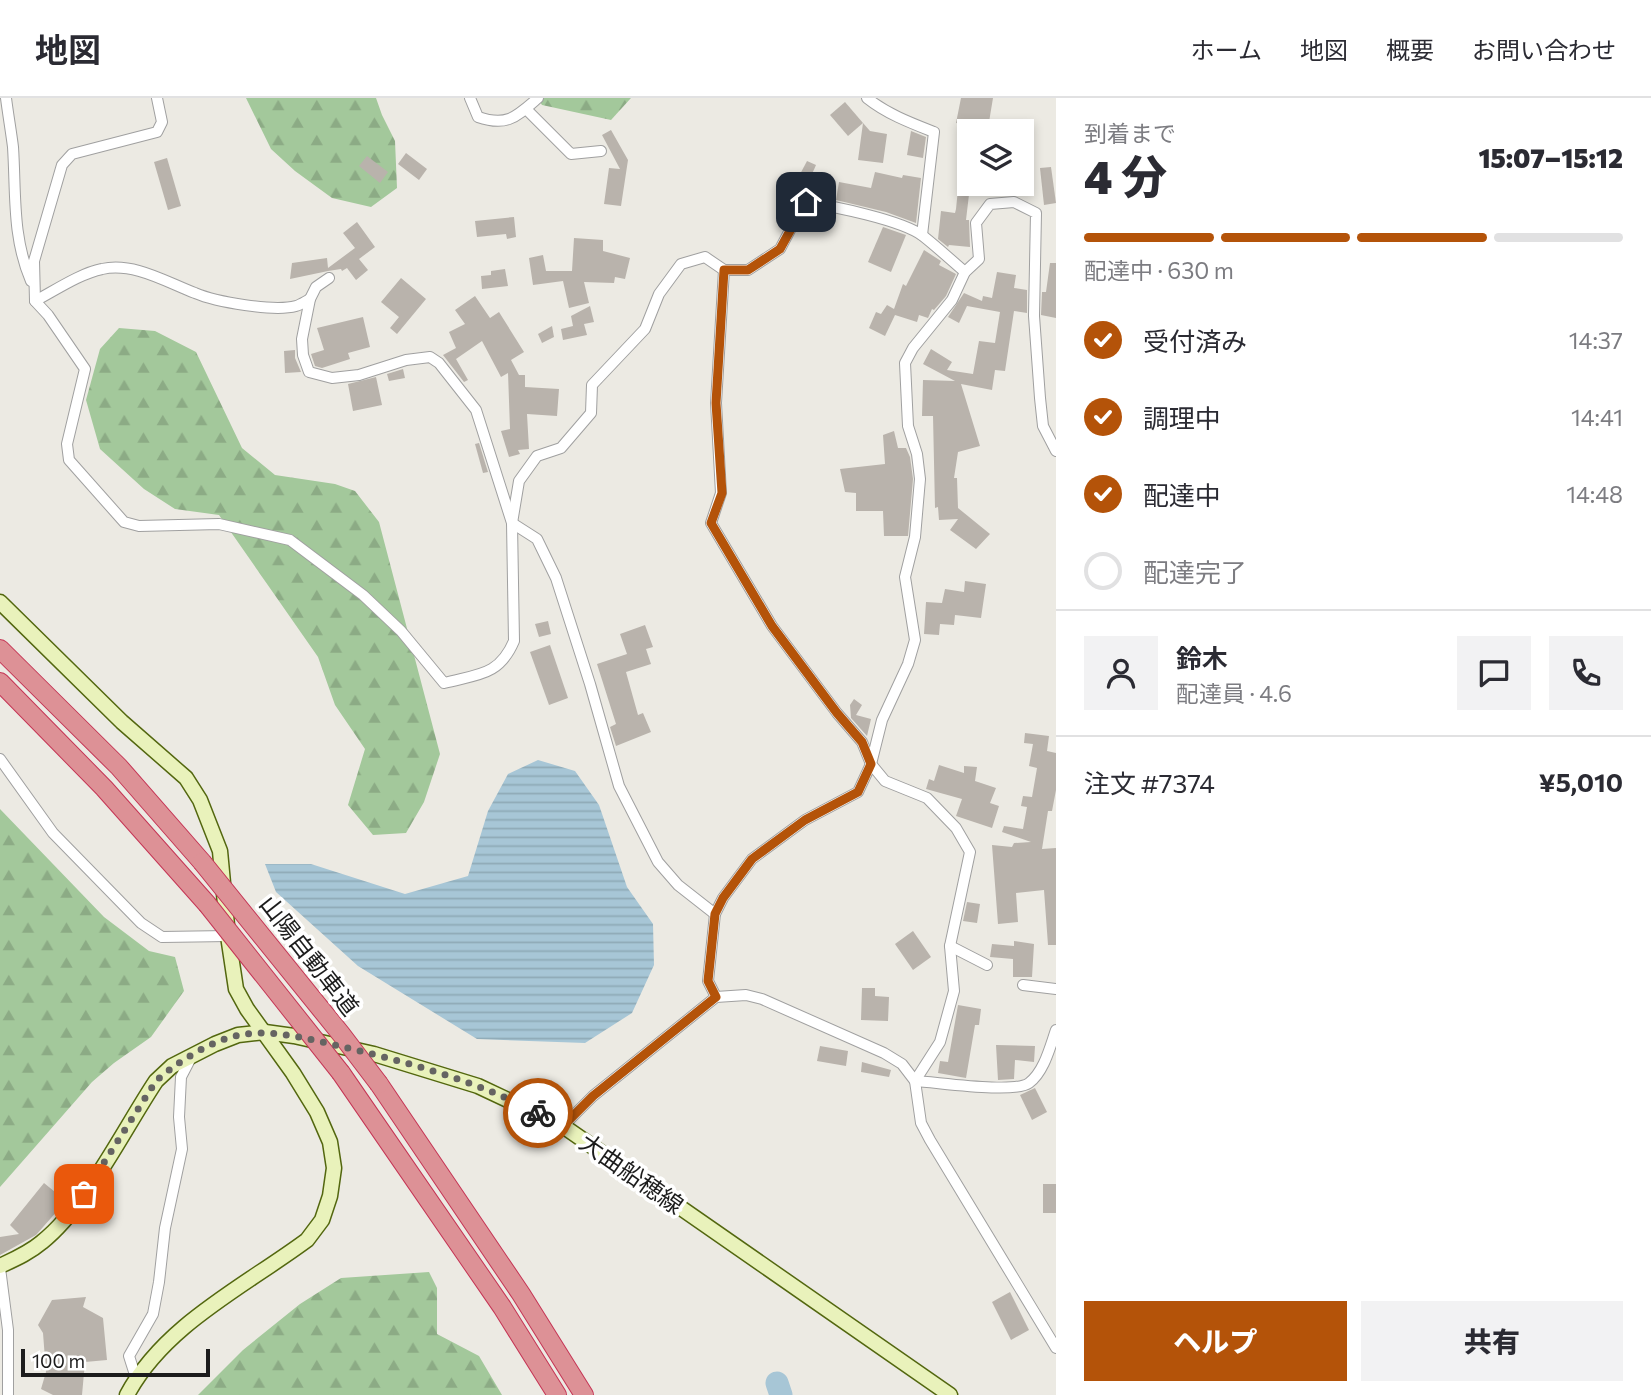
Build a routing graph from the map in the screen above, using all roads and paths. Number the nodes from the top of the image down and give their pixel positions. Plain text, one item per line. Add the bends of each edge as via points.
1 (6, 98) edge
2 (157, 98) edge
3 (470, 98) edge
4 (538, 98) edge
5 (867, 98) edge
6 (526, 109) junction
7 (601, 151) dead end
8 (922, 235) junction
9 (724, 270) junction
10 (965, 272) junction
11 (329, 278) dead end
12 (34, 288) junction
13 (310, 299) junction
14 (35, 301) junction
15 (1056, 451) edge
16 (512, 523) junction
17 (0, 602) edge
18 (0, 649) edge
19 (0, 682) edge
20 (0, 759) edge
21 (871, 764) junction
22 (715, 914) junction
23 (228, 936) junction
24 (950, 946) junction
25 (987, 965) dead end
26 (1023, 985) dead end
27 (1056, 989) edge
28 (716, 997) junction
29 (1056, 1030) edge
30 (265, 1032) junction
31 (193, 1054) junction
32 (915, 1081) junction
33 (563, 1126) junction
34 (0, 1267) edge
35 (1056, 1345) edge
36 (135, 1378) junction
37 (8, 1395) edge
38 (127, 1395) edge
39 (557, 1395) edge
40 (584, 1395) edge
41 (950, 1395) edge

1 - 12 street via 16,230
2 - 12 street via 162,122 157,132 72,154 62,165 34,261
3 - 6 street via 478,117 493,122 508,122
4 - 6 street
5 - 8 street via 934,132
6 - 7 street via 571,154
8 - 9 street via 869,216 806,202 780,249 748,270
8 - 10 street
9 - 16 street via 705,257 681,264 659,294 645,329 592,385 591,413 561,448 537,456 519,481
9 - 21 street via 716,403 722,493 711,523 772,626 862,742
10 - 15 street via 979,259 976,223 989,205 1014,202 1036,213 1034,316 1040,398 1043,426
10 - 21 street via 952,300 905,363 908,426 920,479 915,537 905,577 915,640
11 - 13 street via 316,287
12 - 14 street
13 - 14 street via 295,306 273,307 231,302 129,269 103,269
13 - 16 street via 302,339 309,372 332,378 406,360 430,357 439,363 476,410
14 - 16 street via 85,369 69,436 69,460 124,522 139,526 219,524 290,540 363,595 401,631 444,683 489,671 507,657 514,640
16 - 22 street via 537,539 556,578 619,786 658,862 678,885
17 - 23 main road via 186,778 220,850
18 - 40 highway, 山陽自動車道, bridge via 119,767 240,906 379,1084
19 - 39 highway, 山陽自動車道, bridge via 104,788 207,904 341,1073
20 - 23 street via 53,833 141,923 162,937
21 - 22 street via 858,792 805,820 752,859
21 - 24 street via 885,781 927,798 957,828 970,852
22 - 28 street via 708,981
23 - 30 main road via 236,989
24 - 25 street
24 - 32 street via 954,991 940,1042
26 - 27 street
28 - 32 street via 762,999 884,1053
28 - 33 street via 593,1096
29 - 32 street via 1048,1053 1027,1085 984,1087
30 - 31 main road, 大曲船穂線 via 238,1035
30 - 33 main road, 大曲船穂線 via 428,1069 478,1086
30 - 36 main road via 317,1112 330,1142 334,1168 322,1220 307,1240 184,1326
31 - 34 main road, 大曲船穂線 via 156,1081 64,1220 44,1241
31 - 36 street via 181,1077 182,1149 153,1314 129,1356
32 - 35 street via 921,1123 930,1140
33 - 41 main road, 大曲船穂線
34 - 37 street via 8,1330
36 - 38 main road

